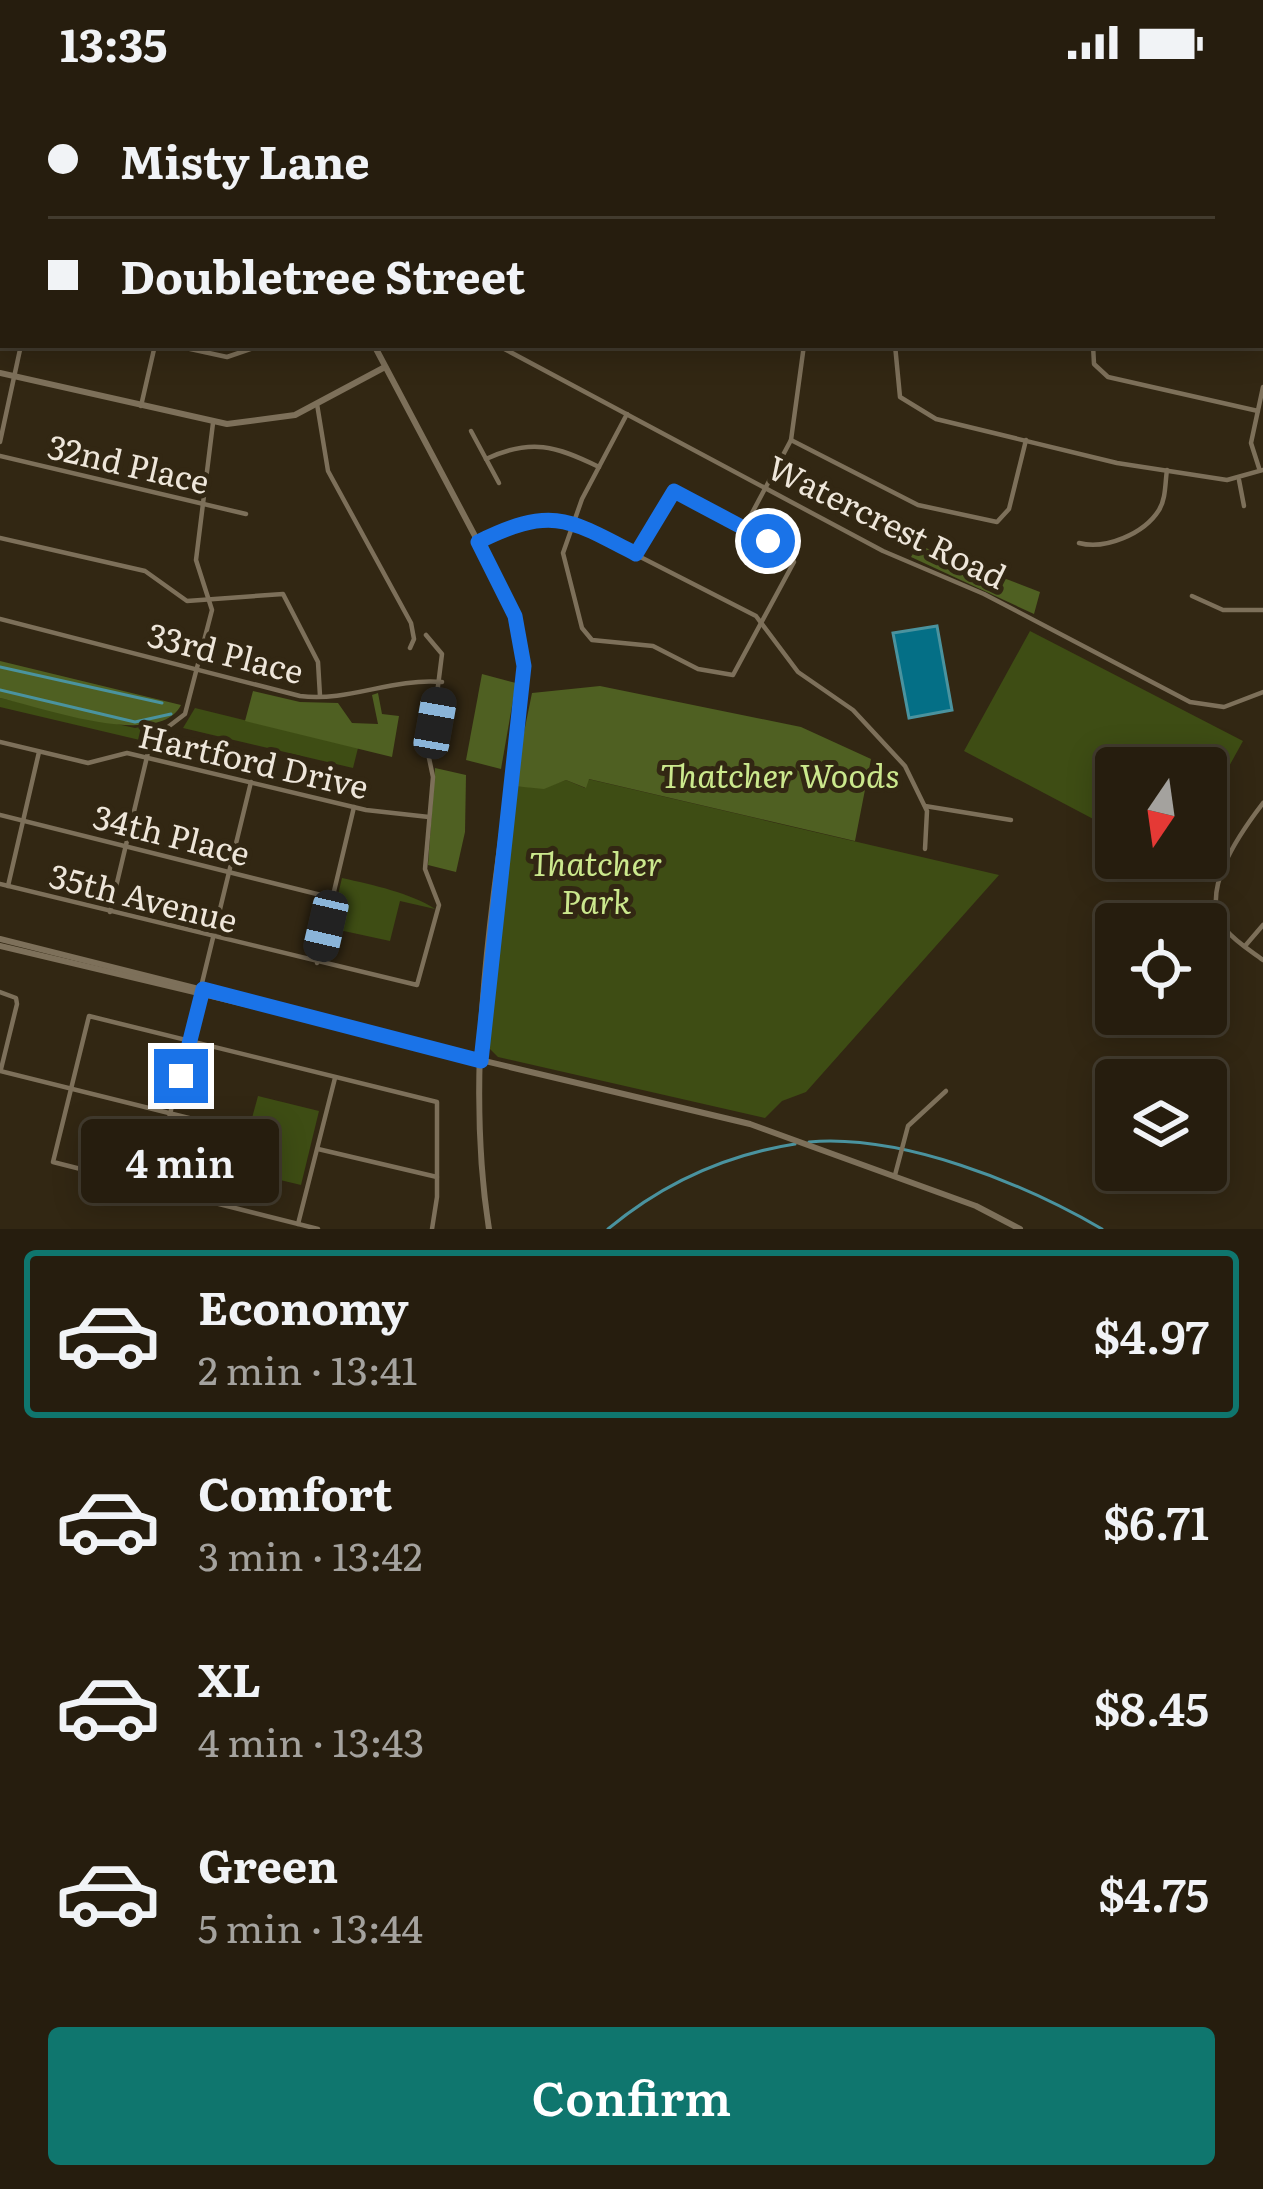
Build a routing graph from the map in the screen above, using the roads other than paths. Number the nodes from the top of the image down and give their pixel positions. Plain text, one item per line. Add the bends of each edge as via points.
1 (20, 348) edge
2 (154, 348) edge
3 (186, 348) edge
4 (253, 348) edge
5 (376, 348) edge
6 (503, 348) edge
7 (804, 348) edge
8 (895, 348) edge
9 (1093, 348) edge
10 (385, 367) junction
11 (0, 374) edge
12 (15, 377) junction
13 (1263, 387) edge
14 (317, 404) junction
15 (141, 406) junction
16 (1258, 412) junction
17 (627, 414) junction
18 (213, 423) junction
19 (471, 431) dead end
20 (791, 440) junction
21 (1026, 440) junction
22 (0, 442) edge
23 (0, 456) edge
24 (487, 459) junction
25 (599, 467) junction
26 (1167, 470) junction
27 (1262, 470) edge
28 (1239, 480) junction
29 (499, 483) dead end
30 (766, 488) junction
31 (203, 506) junction
32 (1244, 506) dead end
33 (246, 514) dead end
34 (573, 521) junction
35 (744, 528) junction
36 (0, 538) edge
37 (478, 542) junction
38 (1079, 543) dead end
39 (636, 554) junction
40 (1192, 596) dead end
41 (212, 599) junction
42 (1263, 610) edge
43 (0, 619) edge
44 (764, 622) junction
45 (426, 635) dead end
46 (410, 648) dead end
47 (197, 670) junction
48 (442, 682) junction
49 (1263, 692) edge
50 (320, 698) junction
51 (0, 742) edge
52 (40, 751) junction
53 (146, 757) junction
54 (250, 782) junction
55 (1263, 803) edge
56 (925, 806) junction
57 (354, 807) junction
58 (0, 815) edge
59 (429, 817) junction
60 (1011, 820) dead end
61 (23, 821) junction
62 (126, 847) junction
63 (926, 849) dead end
64 (230, 872) junction
65 (4, 885) edge
66 (333, 898) junction
67 (110, 912) junction
68 (1263, 926) edge
69 (215, 938) junction
70 (0, 942) edge
71 (1245, 946) junction
72 (1263, 961) edge
73 (317, 963) junction
74 (0, 992) edge
75 (202, 992) junction
76 (190, 1040) junction
77 (481, 1061) junction
78 (0, 1072) edge
79 (336, 1076) junction
80 (69, 1089) junction
81 (946, 1091) dead end
82 (172, 1114) junction
83 (225, 1127) dead end
84 (317, 1149) junction
85 (895, 1175) junction
86 (437, 1177) junction
87 (152, 1188) junction
88 (298, 1224) junction
89 (318, 1229) edge
90 (432, 1229) edge
91 (489, 1229) edge
92 (1020, 1229) edge

1 - 12 street
2 - 15 street
3 - 4 street via 226,357
5 - 10 street
6 - 17 street, Watercrest Road
7 - 20 street
8 - 21 street via 896,388 919,413
9 - 16 street via 1094,364 1108,377
10 - 14 street
10 - 37 street
11 - 12 street
12 - 15 street
12 - 22 street
13 - 16 street
14 - 18 street via 282,419
14 - 46 street via 328,472 410,623
15 - 18 street
16 - 27 street via 1251,443
17 - 25 street
17 - 30 street, Watercrest Road
18 - 31 street
19 - 24 street
20 - 21 street via 899,497 997,522 1009,509
20 - 30 street
21 - 26 street
23 - 31 street, 32nd Place
24 - 25 street via 534,443
24 - 29 street
25 - 34 street
26 - 28 street
26 - 38 street via 1152,518 1110,544
27 - 28 street
28 - 32 street
30 - 35 street
30 - 49 street, Watercrest Road via 1190,702 1224,707
31 - 33 street, 32nd Place
31 - 41 street via 196,560
34 - 37 street via 534,518
34 - 39 street
34 - 44 street via 563,568 592,640 653,646 728,676
35 - 39 street via 671,492
35 - 44 street via 794,559
36 - 41 street via 145,571 180,600
37 - 77 street via 515,616 524,666
39 - 44 street
40 - 42 street via 1223,610
41 - 47 street
41 - 50 street via 283,594 318,662
43 - 47 street, 33rd Place
44 - 56 street via 798,672 853,710 905,766
45 - 48 street via 442,654
47 - 50 street, 33rd Place
47 - 53 street via 185,714 155,736
48 - 50 street, 33rd Place via 410,678
48 - 59 street via 429,754
51 - 52 street, Hartford Drive
52 - 53 street, Hartford Drive via 88,763 116,752
52 - 61 street
53 - 54 street, Hartford Drive
53 - 62 street
54 - 57 street, Hartford Drive
54 - 64 street
55 - 71 street via 1216,892 1219,918
56 - 60 street
56 - 63 street
57 - 59 street, Hartford Drive
57 - 66 street
58 - 61 street, 34th Place
59 - 73 street, 35th Avenue via 425,872 439,905 417,985
61 - 62 street, 34th Place
61 - 65 street
62 - 64 street, 34th Place
62 - 67 street
64 - 66 street, 34th Place
64 - 69 street
65 - 67 street, 35th Avenue
66 - 73 street
67 - 69 street, 35th Avenue
68 - 71 street
69 - 73 street, 35th Avenue
69 - 75 street
70 - 75 street
71 - 72 street
74 - 78 street via 16,998
75 - 76 street
75 - 77 street
76 - 79 street
76 - 80 street via 89,1016
76 - 82 street
77 - 85 street via 750,1124
77 - 91 street
78 - 80 street
79 - 84 street
79 - 86 street via 437,1102
80 - 82 street
80 - 87 street via 53,1162
81 - 85 street via 908,1126
82 - 83 street
82 - 87 street
84 - 86 street
84 - 88 street
85 - 92 street
86 - 90 street
87 - 88 street
88 - 89 street

